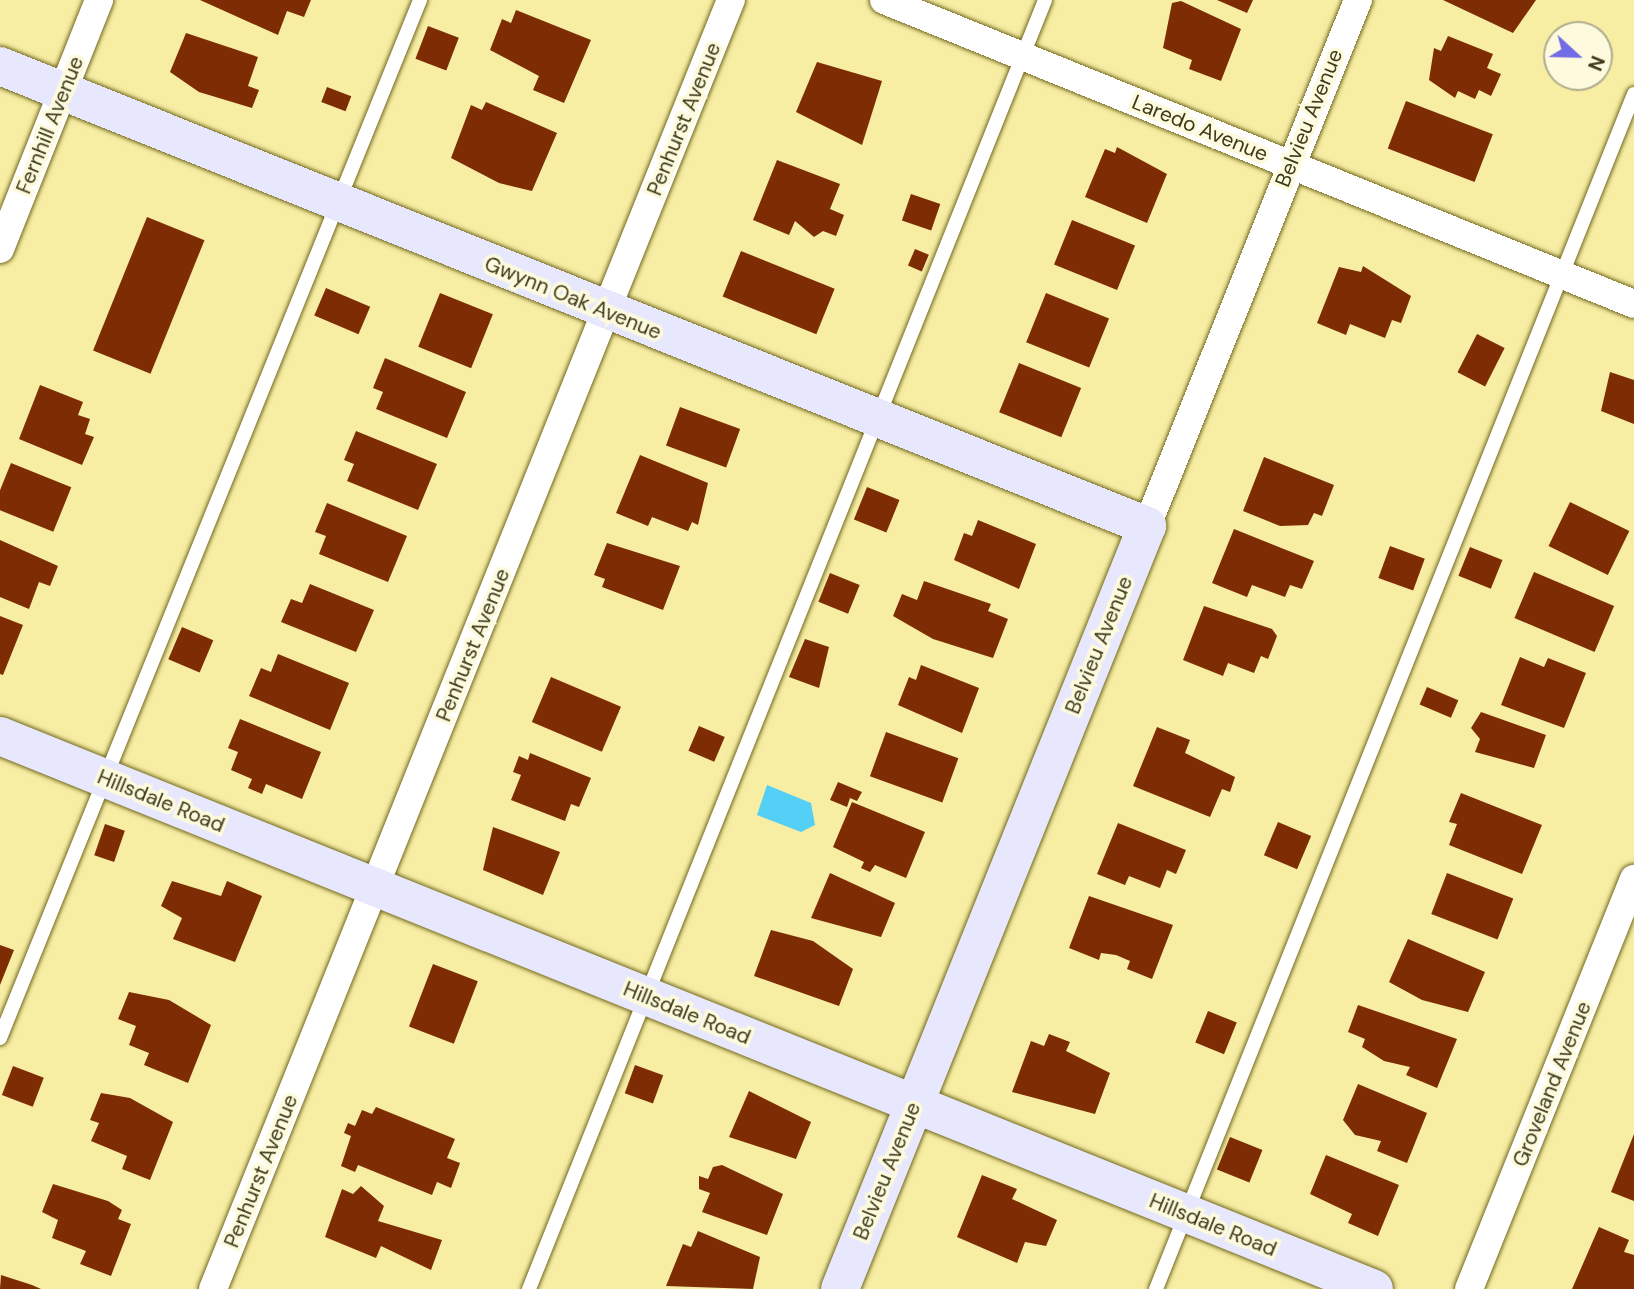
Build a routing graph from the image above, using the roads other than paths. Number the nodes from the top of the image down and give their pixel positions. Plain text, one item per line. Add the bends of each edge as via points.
1 (99, 0) edge
2 (420, 0) edge
3 (731, 0) edge
4 (884, 0) edge
5 (1045, 0) edge
6 (1357, 0) edge
7 (1022, 57) junction
8 (0, 66) edge
9 (63, 92) junction
10 (1634, 94) edge
11 (1291, 164) junction
12 (339, 203) junction
13 (0, 249) edge
14 (1560, 275) junction
15 (1634, 304) edge
16 (608, 312) junction
17 (877, 419) junction
18 (1147, 526) junction
19 (0, 736) edge
20 (105, 778) junction
21 (1634, 878) edge
22 (374, 886) junction
23 (647, 997) junction
24 (0, 1038) edge
25 (914, 1104) junction
26 (1186, 1214) junction
27 (213, 1289) edge
28 (529, 1289) edge
29 (840, 1289) edge
30 (1156, 1289) edge
31 (1374, 1289) edge
32 (1469, 1289) edge

1 - 9 street, Fernhill Avenue
2 - 12 lane
3 - 16 street, Penhurst Avenue
4 - 7 street, Laredo Avenue
5 - 7 lane
6 - 11 street, Belvieu Avenue
7 - 11 street, Laredo Avenue
7 - 17 lane
8 - 9 street, Gwynn Oak Avenue
9 - 12 street, Gwynn Oak Avenue
9 - 13 street, Fernhill Avenue
10 - 14 lane
11 - 14 street, Laredo Avenue
11 - 18 street, Belvieu Avenue
12 - 16 street, Gwynn Oak Avenue
12 - 20 lane
14 - 15 street, Laredo Avenue
14 - 26 lane
16 - 17 street, Gwynn Oak Avenue
16 - 22 street, Penhurst Avenue
17 - 18 street, Gwynn Oak Avenue
17 - 23 lane
18 - 25 street, Belvieu Avenue
19 - 20 street, Hillsdale Road
20 - 22 street, Hillsdale Road
20 - 24 lane
21 - 32 street, Groveland Avenue
22 - 23 street, Hillsdale Road
22 - 27 street, Penhurst Avenue
23 - 25 street, Hillsdale Road
23 - 28 lane
25 - 26 street, Hillsdale Road
25 - 29 street, Belvieu Avenue
26 - 30 lane
26 - 31 street, Hillsdale Road

